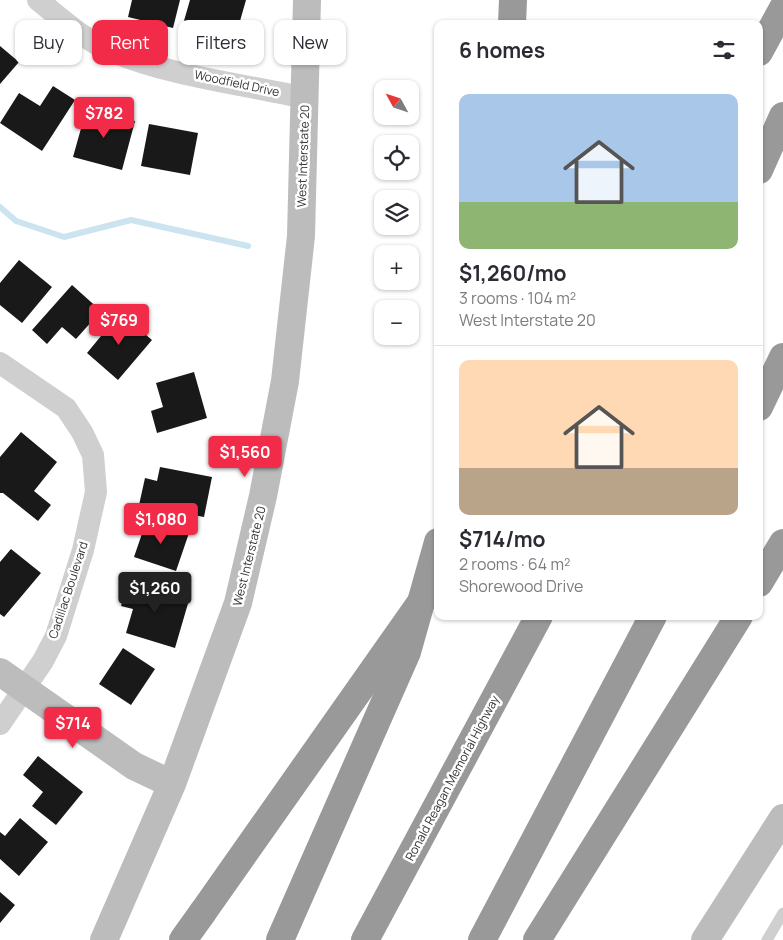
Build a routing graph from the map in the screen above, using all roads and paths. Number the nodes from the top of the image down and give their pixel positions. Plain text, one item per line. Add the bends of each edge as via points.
1 (38, 0) edge
2 (307, 0) edge
3 (513, 0) edge
4 (783, 8) edge
5 (512, 20) edge
6 (763, 45) edge
7 (305, 98) junction
8 (783, 116) edge
9 (763, 161) edge
10 (783, 357) edge
11 (0, 363) edge
12 (763, 399) edge
13 (783, 544) edge
14 (434, 556) edge
15 (763, 576) edge
16 (434, 584) edge
17 (536, 620) edge
18 (652, 620) edge
19 (737, 620) edge
20 (0, 672) edge
21 (24, 689) junction
22 (0, 724) edge
23 (172, 784) junction
24 (783, 818) edge
25 (783, 913) edge
26 (104, 940) edge
27 (183, 940) edge
28 (280, 940) edge
29 (364, 940) edge
30 (482, 940) edge
31 (537, 940) edge
32 (705, 940) edge
33 (767, 940) edge

1 - 7 street, Woodfield Drive via 109,51 156,66
2 - 7 main road, West Interstate 20
3 - 5 highway
4 - 6 highway
7 - 23 main road, West Interstate 20 via 301,236 285,381 265,487 238,603
8 - 9 highway
10 - 12 highway
11 - 21 street, Cadillac Boulevard via 66,408 93,455 95,473 96,492 83,550 56,636
13 - 15 highway
14 - 28 highway via 407,652
16 - 27 highway, bridge
17 - 29 highway, Ronald Reagan Memorial Highway
18 - 30 highway
19 - 31 highway
20 - 21 main road
21 - 22 street, Cadillac Boulevard
21 - 23 main road via 134,766
23 - 26 main road, West Interstate 20
24 - 32 main road
25 - 33 lane

